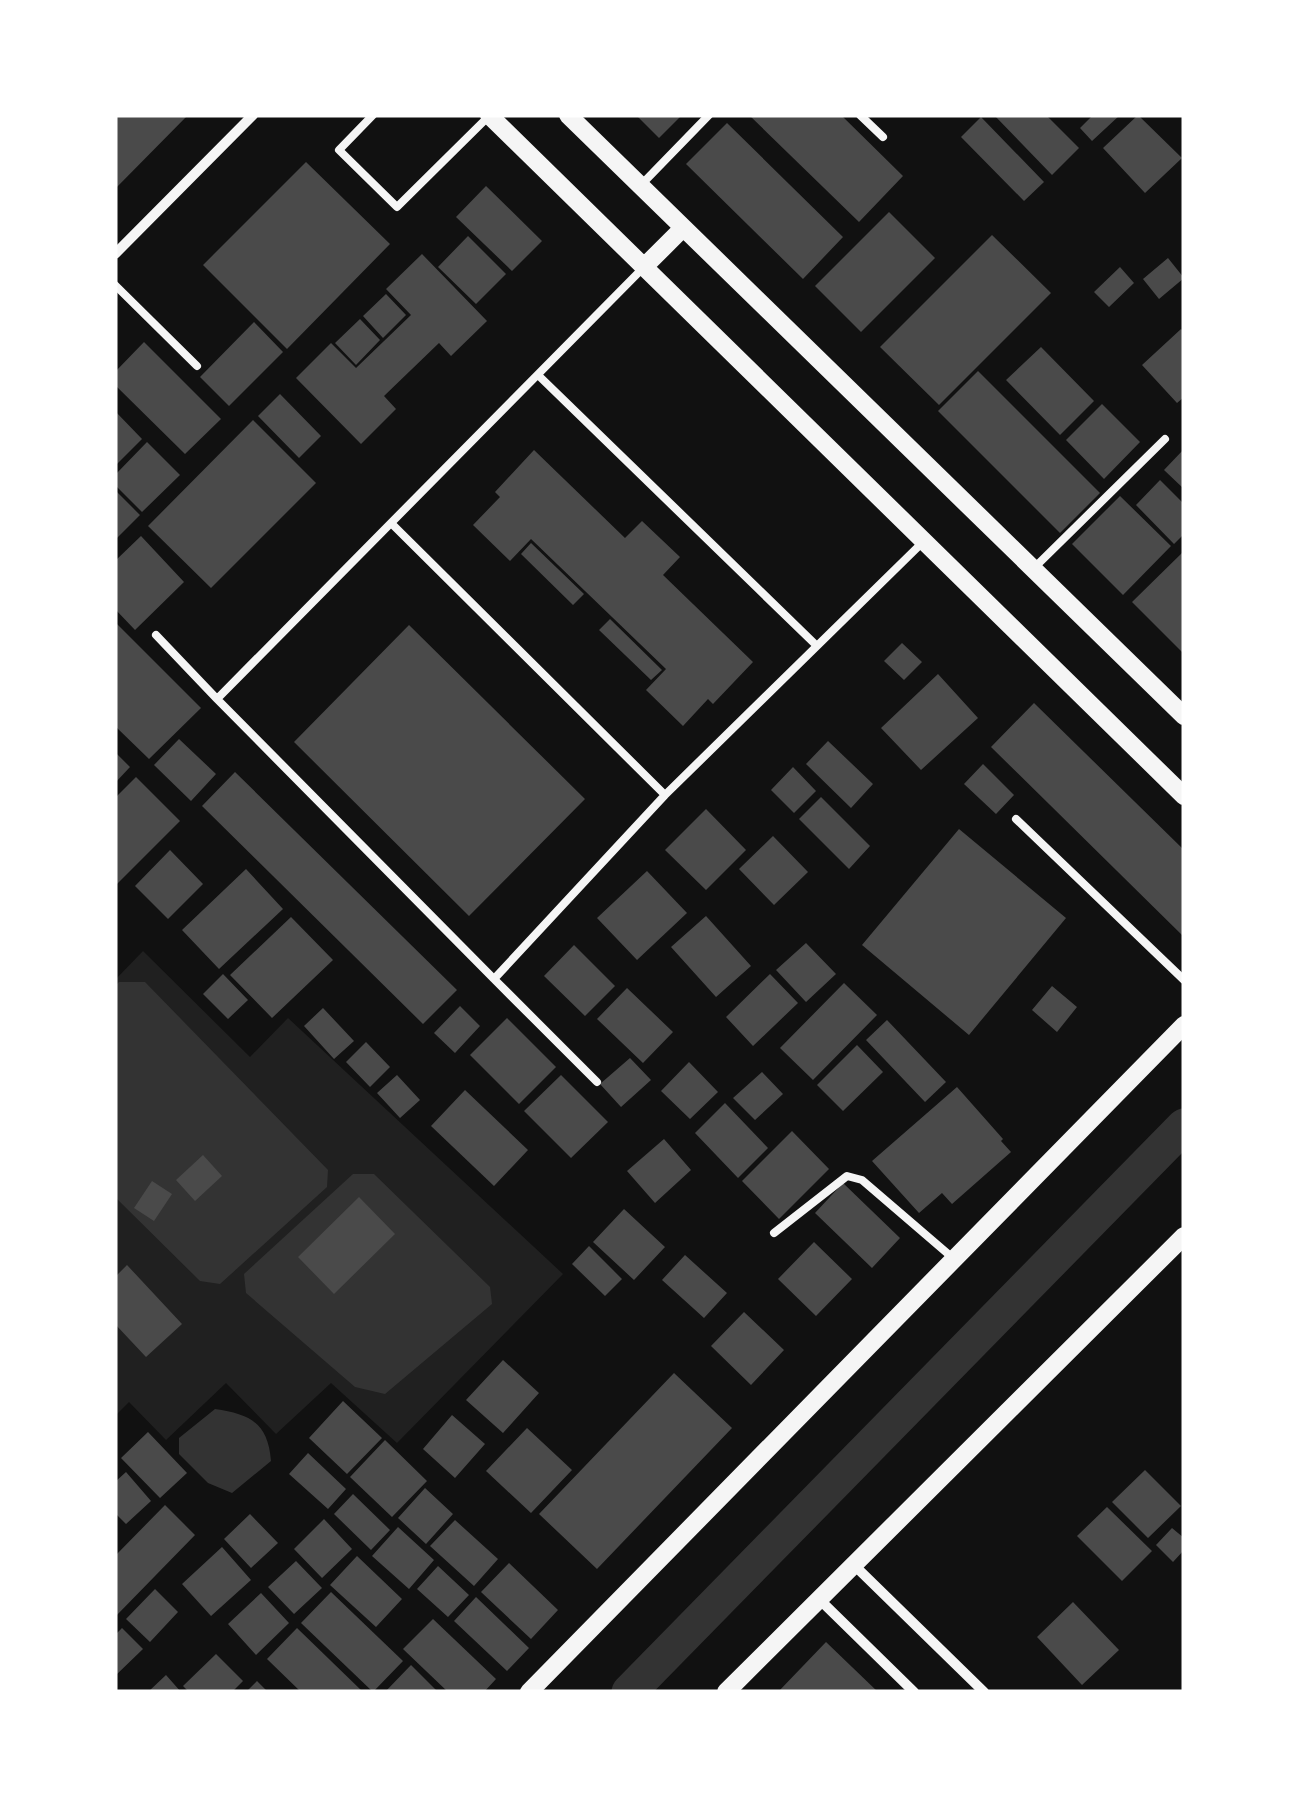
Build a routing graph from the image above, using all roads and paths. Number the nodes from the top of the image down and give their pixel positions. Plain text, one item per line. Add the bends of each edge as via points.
1 (253, 115) edge
2 (373, 115) edge
3 (489, 115) edge
4 (568, 115) edge
5 (709, 115) edge
6 (860, 115) edge
7 (882, 136) dead end
8 (640, 186) junction
9 (684, 228) junction
10 (115, 254) edge
11 (644, 267) junction
12 (115, 284) edge
13 (197, 366) dead end
14 (538, 374) junction
15 (1165, 439) dead end
16 (391, 523) junction
17 (924, 541) junction
18 (1033, 569) junction
19 (156, 635) dead end
20 (817, 646) junction
21 (217, 699) junction
22 (1184, 716) edge
23 (665, 795) junction
24 (1184, 796) edge
25 (1016, 819) dead end
26 (494, 979) junction
27 (1184, 980) edge
28 (1184, 1026) edge
29 (597, 1082) dead end
30 (774, 1234) dead end
31 (1184, 1236) edge
32 (954, 1259) junction
33 (854, 1565) junction
34 (819, 1600) junction
35 (529, 1692) edge
36 (726, 1692) edge
37 (914, 1692) edge
38 (984, 1692) edge

1 - 10 street
2 - 3 lane via 339,150 397,207
3 - 11 street
4 - 8 street
5 - 8 lane
6 - 7 lane
8 - 9 street
9 - 11 street
9 - 18 street
11 - 14 lane
11 - 17 street
12 - 13 lane
14 - 16 lane
14 - 20 lane
15 - 18 lane
16 - 21 lane
16 - 23 lane
17 - 20 lane
17 - 24 street
18 - 22 street
19 - 21 lane
20 - 23 lane
21 - 26 lane
23 - 26 lane
25 - 27 lane
26 - 29 lane
28 - 32 street
30 - 32 lane via 847,1176 862,1180
31 - 33 street
32 - 35 street
33 - 34 street
33 - 38 street
34 - 36 street
34 - 37 street

